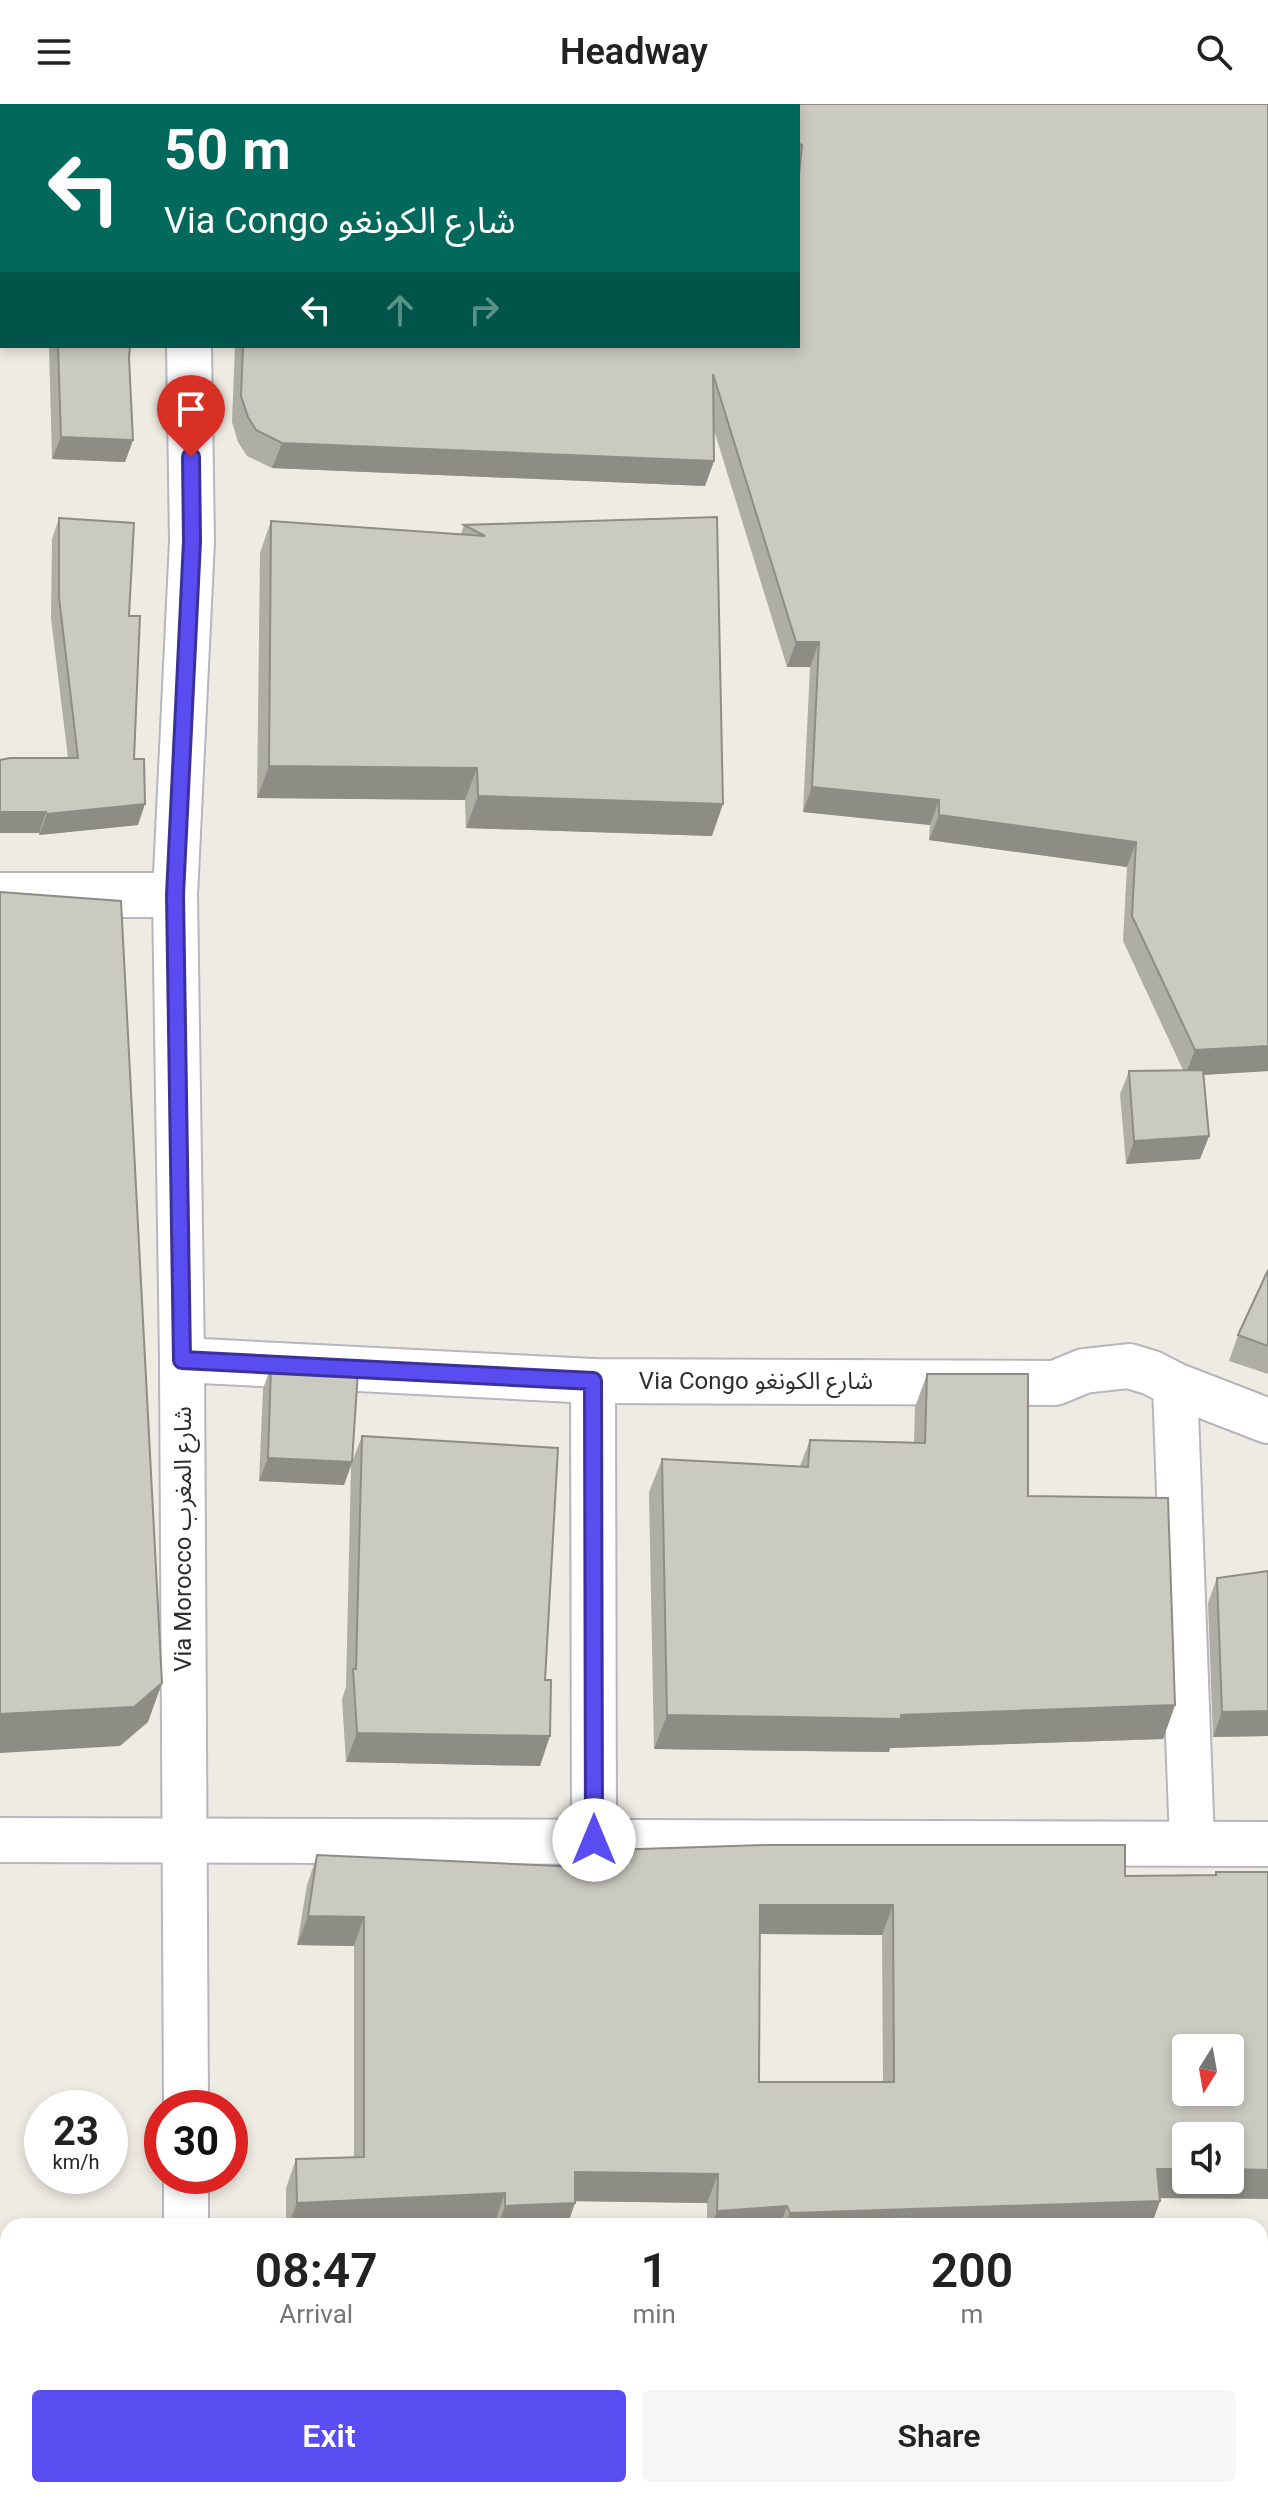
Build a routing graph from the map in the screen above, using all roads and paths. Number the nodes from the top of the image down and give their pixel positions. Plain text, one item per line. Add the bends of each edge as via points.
1 (189, 348) edge
2 (0, 895) edge
3 (175, 895) junction
4 (182, 1360) junction
5 (593, 1381) junction
6 (1175, 1385) junction
7 (1268, 1421) edge
8 (184, 1839) junction
9 (0, 1840) edge
10 (594, 1840) junction
11 (1192, 1842) junction
12 (1268, 1844) edge
13 (186, 2090) edge
14 (186, 2194) edge
15 (186, 2218) edge

1 - 3 street, Via Morocco شارع المغرب via 192,541
2 - 3 street
3 - 4 street, Via Morocco شارع المغرب
4 - 5 street, Via Congo شارع الكونغو
4 - 8 street, Via Morocco شارع المغرب
5 - 6 street, Via Congo شارع الكونغو via 1055,1383 1084,1371 1129,1366
5 - 10 street
6 - 7 street, Via Congo شارع الكونغو
6 - 11 street
8 - 9 street
8 - 10 street
8 - 13 street, Via Morocco شارع المغرب
10 - 11 street
11 - 12 street
14 - 15 street

